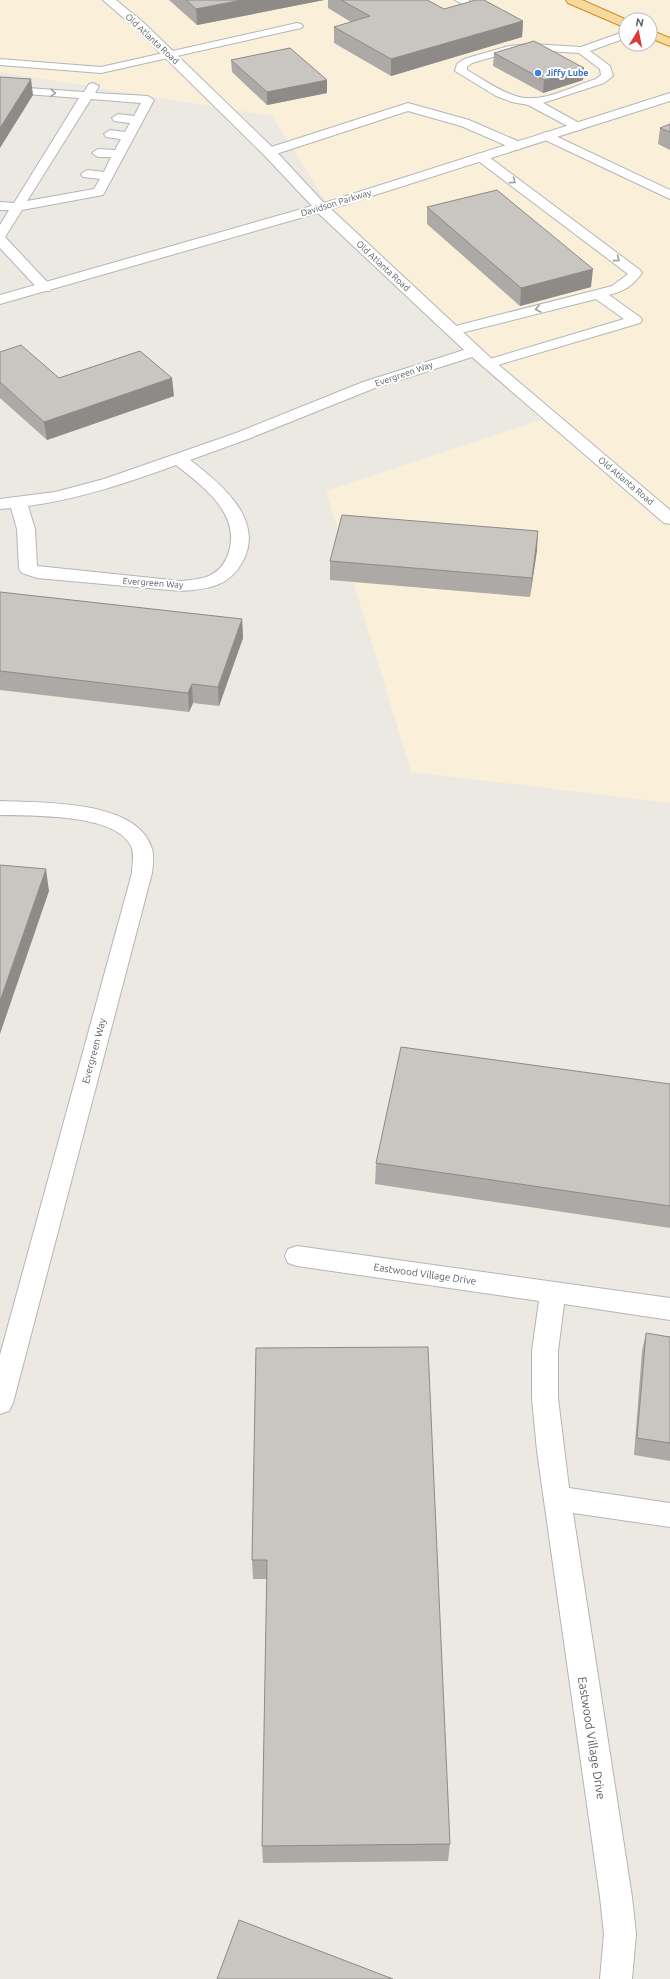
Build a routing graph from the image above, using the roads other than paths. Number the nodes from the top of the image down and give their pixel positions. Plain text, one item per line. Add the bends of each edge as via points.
1 (109, 0) edge
2 (460, 0) edge
3 (572, 0) edge
4 (484, 12) edge
5 (618, 20) edge
6 (297, 26) dead end
7 (618, 37) edge
8 (658, 37) edge
9 (670, 42) edge
10 (582, 50) junction
11 (168, 54) junction
12 (0, 62) edge
13 (101, 70) junction
14 (0, 89) edge
15 (88, 95) junction
16 (670, 97) edge
17 (530, 101) junction
18 (118, 118) dead end
19 (138, 120) junction
20 (576, 127) junction
21 (110, 134) dead end
22 (129, 136) junction
23 (547, 136) junction
24 (518, 146) junction
25 (54, 149) junction
26 (68, 150) dead end
27 (269, 152) junction
28 (98, 153) dead end
29 (119, 154) junction
30 (481, 157) junction
31 (41, 170) junction
32 (55, 171) dead end
33 (86, 174) dead end
34 (108, 176) junction
35 (670, 195) edge
36 (0, 206) edge
37 (17, 208) junction
38 (321, 208) junction
39 (0, 235) edge
40 (0, 240) edge
41 (45, 288) junction
42 (598, 294) junction
43 (0, 300) edge
44 (453, 330) junction
45 (474, 351) junction
46 (488, 364) junction
47 (178, 459) junction
48 (18, 501) junction
49 (0, 504) edge
50 (670, 519) edge
51 (0, 808) edge
52 (297, 1256) dead end
53 (553, 1292) junction
54 (670, 1309) edge
55 (0, 1403) edge
56 (556, 1498) junction
57 (670, 1515) edge
58 (616, 1979) edge

1 - 11 street, Old Atlanta Road
2 - 4 lane
3 - 5 highway
6 - 11 lane
7 - 10 lane
8 - 9 highway
10 - 17 lane via 606,68 607,76 600,81
10 - 17 lane via 532,47 509,49 468,61 461,66 461,71 495,91 522,101
11 - 13 lane
11 - 27 street, Old Atlanta Road
12 - 13 lane
13 - 15 lane
14 -> 15 lane
15 - 19 lane via 148,100
15 - 25 lane via 82,115 72,131
16 - 20 street, Davidson Parkway
17 - 20 lane
18 - 19 lane
19 - 22 lane
20 - 23 street, Davidson Parkway
21 - 22 lane
22 - 29 lane
23 - 24 street, Davidson Parkway
23 - 35 lane
24 - 27 lane via 465,123 408,107
24 - 30 street, Davidson Parkway
25 - 26 lane
25 - 31 lane
27 - 38 street, Old Atlanta Road
28 - 29 lane
29 - 34 lane
30 - 38 street, Davidson Parkway
30 -> 42 lane via 635,273 630,280 616,289
31 - 32 lane
31 - 37 lane
33 - 34 lane
34 - 37 lane via 99,192
36 - 37 lane
37 - 39 lane
38 - 41 street, Davidson Parkway
38 - 44 street, Old Atlanta Road
40 - 41 lane
41 - 43 street, Davidson Parkway
42 -> 44 lane
42 - 46 lane via 636,320
44 - 45 street, Old Atlanta Road
45 - 46 street, Old Atlanta Road
45 - 47 street, Evergreen Way via 369,385
46 - 50 street, Old Atlanta Road
47 - 48 street, Evergreen Way via 93,488
47 - 48 street, Evergreen Way via 219,493 235,517 240,533 239,547 228,571 217,580 200,585 181,586 36,573 28,569 26,529
48 - 49 street, Evergreen Way
51 - 55 street, Evergreen Way via 83,813 104,817 130,830 139,840 143,851 140,880
52 - 53 street, Eastwood Village Drive
53 - 54 street, Eastwood Village Drive
53 - 56 street, Eastwood Village Drive via 546,1351 545,1398
56 - 57 street
56 - 58 street, Eastwood Village Drive via 616,1897 620,1934

